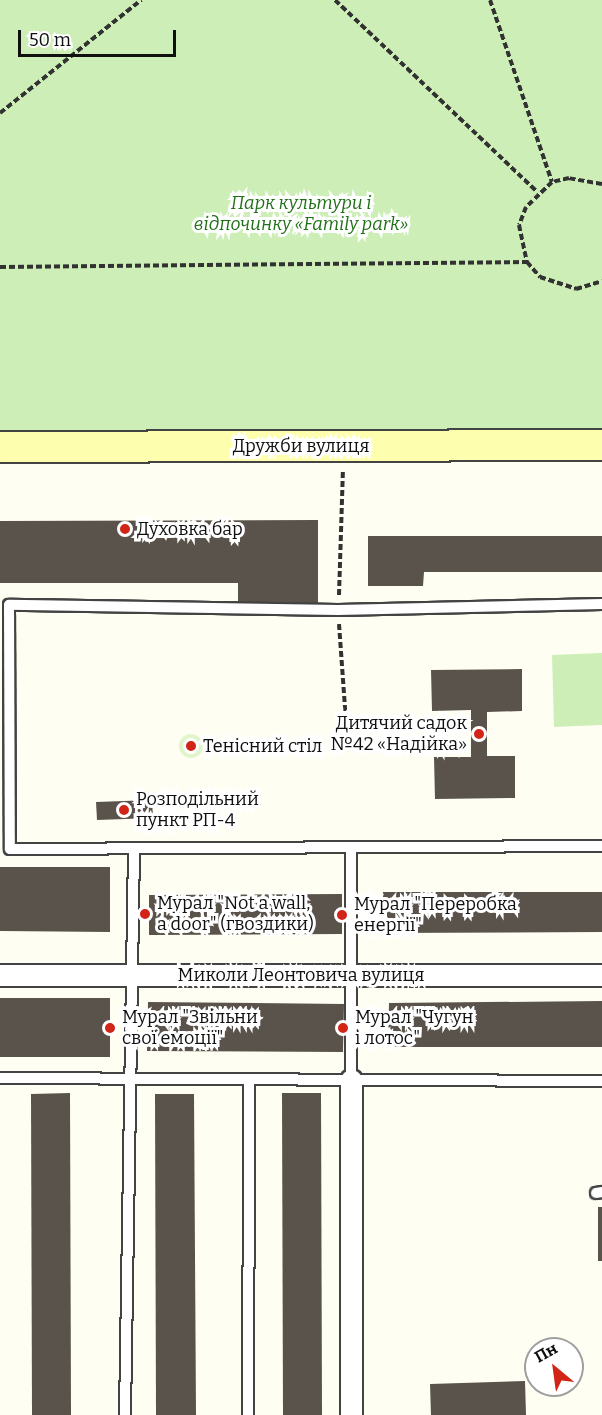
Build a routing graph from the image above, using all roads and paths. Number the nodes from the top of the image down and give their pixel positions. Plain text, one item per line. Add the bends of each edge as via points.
1 (141, 0) edge
2 (335, 0) edge
3 (490, 0) edge
4 (0, 112) edge
5 (552, 182) junction
6 (602, 184) edge
7 (537, 192) junction
8 (527, 262) junction
9 (0, 267) edge
10 (602, 281) edge
11 (602, 445) edge
12 (343, 446) junction
13 (0, 447) edge
14 (602, 603) edge
15 (338, 610) junction
16 (347, 736) dead end
17 (602, 846) edge
18 (351, 848) junction
19 (134, 849) junction
20 (0, 975) edge
21 (131, 975) junction
22 (351, 975) junction
23 (602, 975) edge
24 (0, 1078) edge
25 (129, 1079) junction
26 (249, 1079) junction
27 (351, 1080) junction
28 (602, 1081) edge
29 (125, 1415) edge
30 (248, 1415) edge
31 (351, 1415) edge

1 - 4 path
2 - 7 path
3 - 5 path
5 - 6 path via 578,178
5 - 7 path
7 - 8 path via 519,225
8 - 9 path
8 - 10 path via 557,286 576,289
11 - 12 street, Дружби вулиця
12 - 13 street, Дружби вулиця
12 - 15 path
14 - 15 lane
15 - 16 path
15 - 19 lane via 9,605 10,849
17 - 18 lane
18 - 19 lane
18 - 22 lane
19 - 21 lane
20 - 21 street, Миколи Леонтовича вулиця
21 - 22 street, Миколи Леонтовича вулиця
21 - 25 lane
22 - 23 street, Миколи Леонтовича вулиця
22 - 27 lane
24 - 25 lane
25 - 26 lane
25 - 29 lane
26 - 27 lane
26 - 30 lane
27 - 28 lane
27 - 31 street

